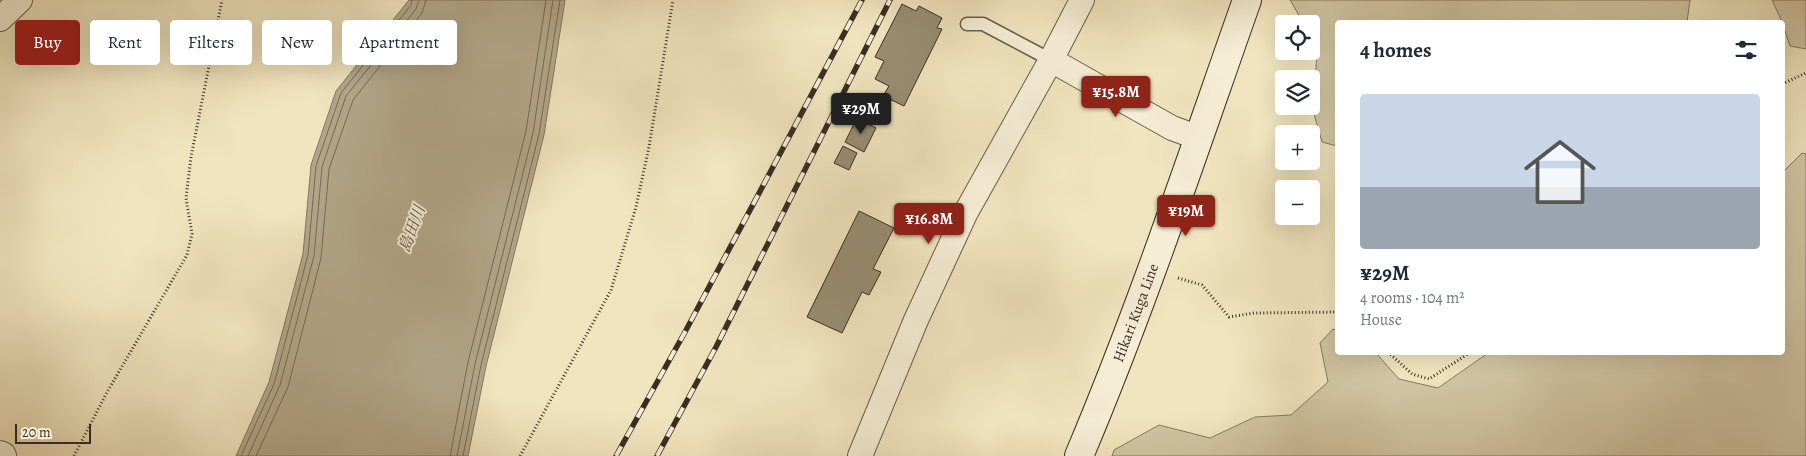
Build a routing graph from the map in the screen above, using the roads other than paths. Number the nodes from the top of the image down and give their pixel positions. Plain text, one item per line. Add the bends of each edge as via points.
1 (1082, 0) edge
2 (1247, 0) edge
3 (967, 24) dead end
4 (1051, 60) junction
5 (1199, 138) junction
6 (860, 456) edge
7 (1080, 456) edge

1 - 4 street
2 - 5 main road, Hikari Kuga Line
3 - 4 lane via 983,24
4 - 5 street via 1172,128
4 - 6 street via 965,214 916,320
5 - 7 main road, Hikari Kuga Line

